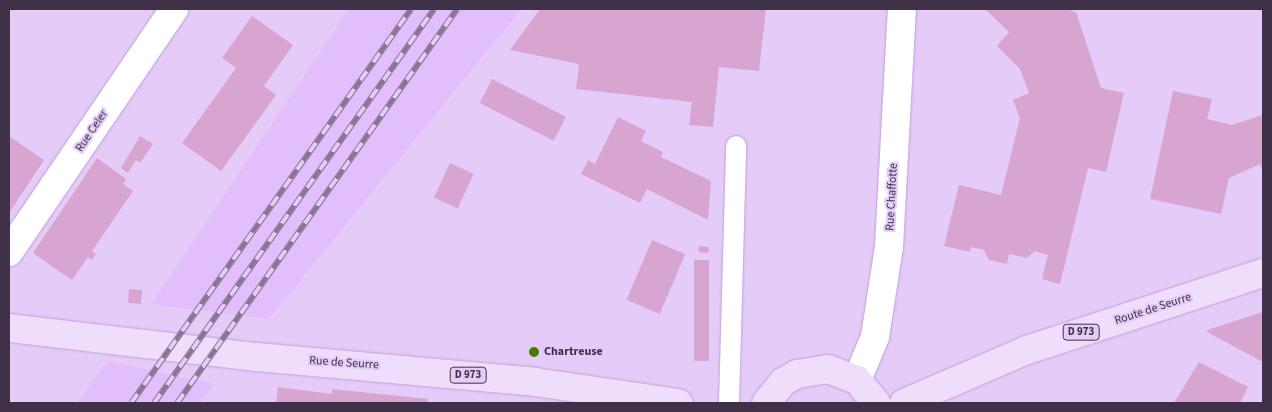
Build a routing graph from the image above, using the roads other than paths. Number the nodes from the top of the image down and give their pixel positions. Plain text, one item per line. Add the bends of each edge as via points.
1 (174, 9) edge
2 (902, 9) edge
3 (736, 146) dead end
4 (9, 252) edge
5 (1263, 273) edge
6 (9, 328) edge
7 (857, 380) junction
8 (678, 403) edge
9 (729, 403) edge
10 (766, 403) edge
11 (876, 403) edge
12 (904, 403) edge

1 - 4 street, Rue Celer
2 - 7 street, Rue Chaffotte via 889,247 874,337
3 - 9 lane
5 - 12 main road, Route de Seurre / D 973 via 1027,350
6 - 8 main road, Rue de Seurre / D 973 via 257,357 535,382
7 - 10 main road via 843,372 812,370 783,382
7 - 11 main road

